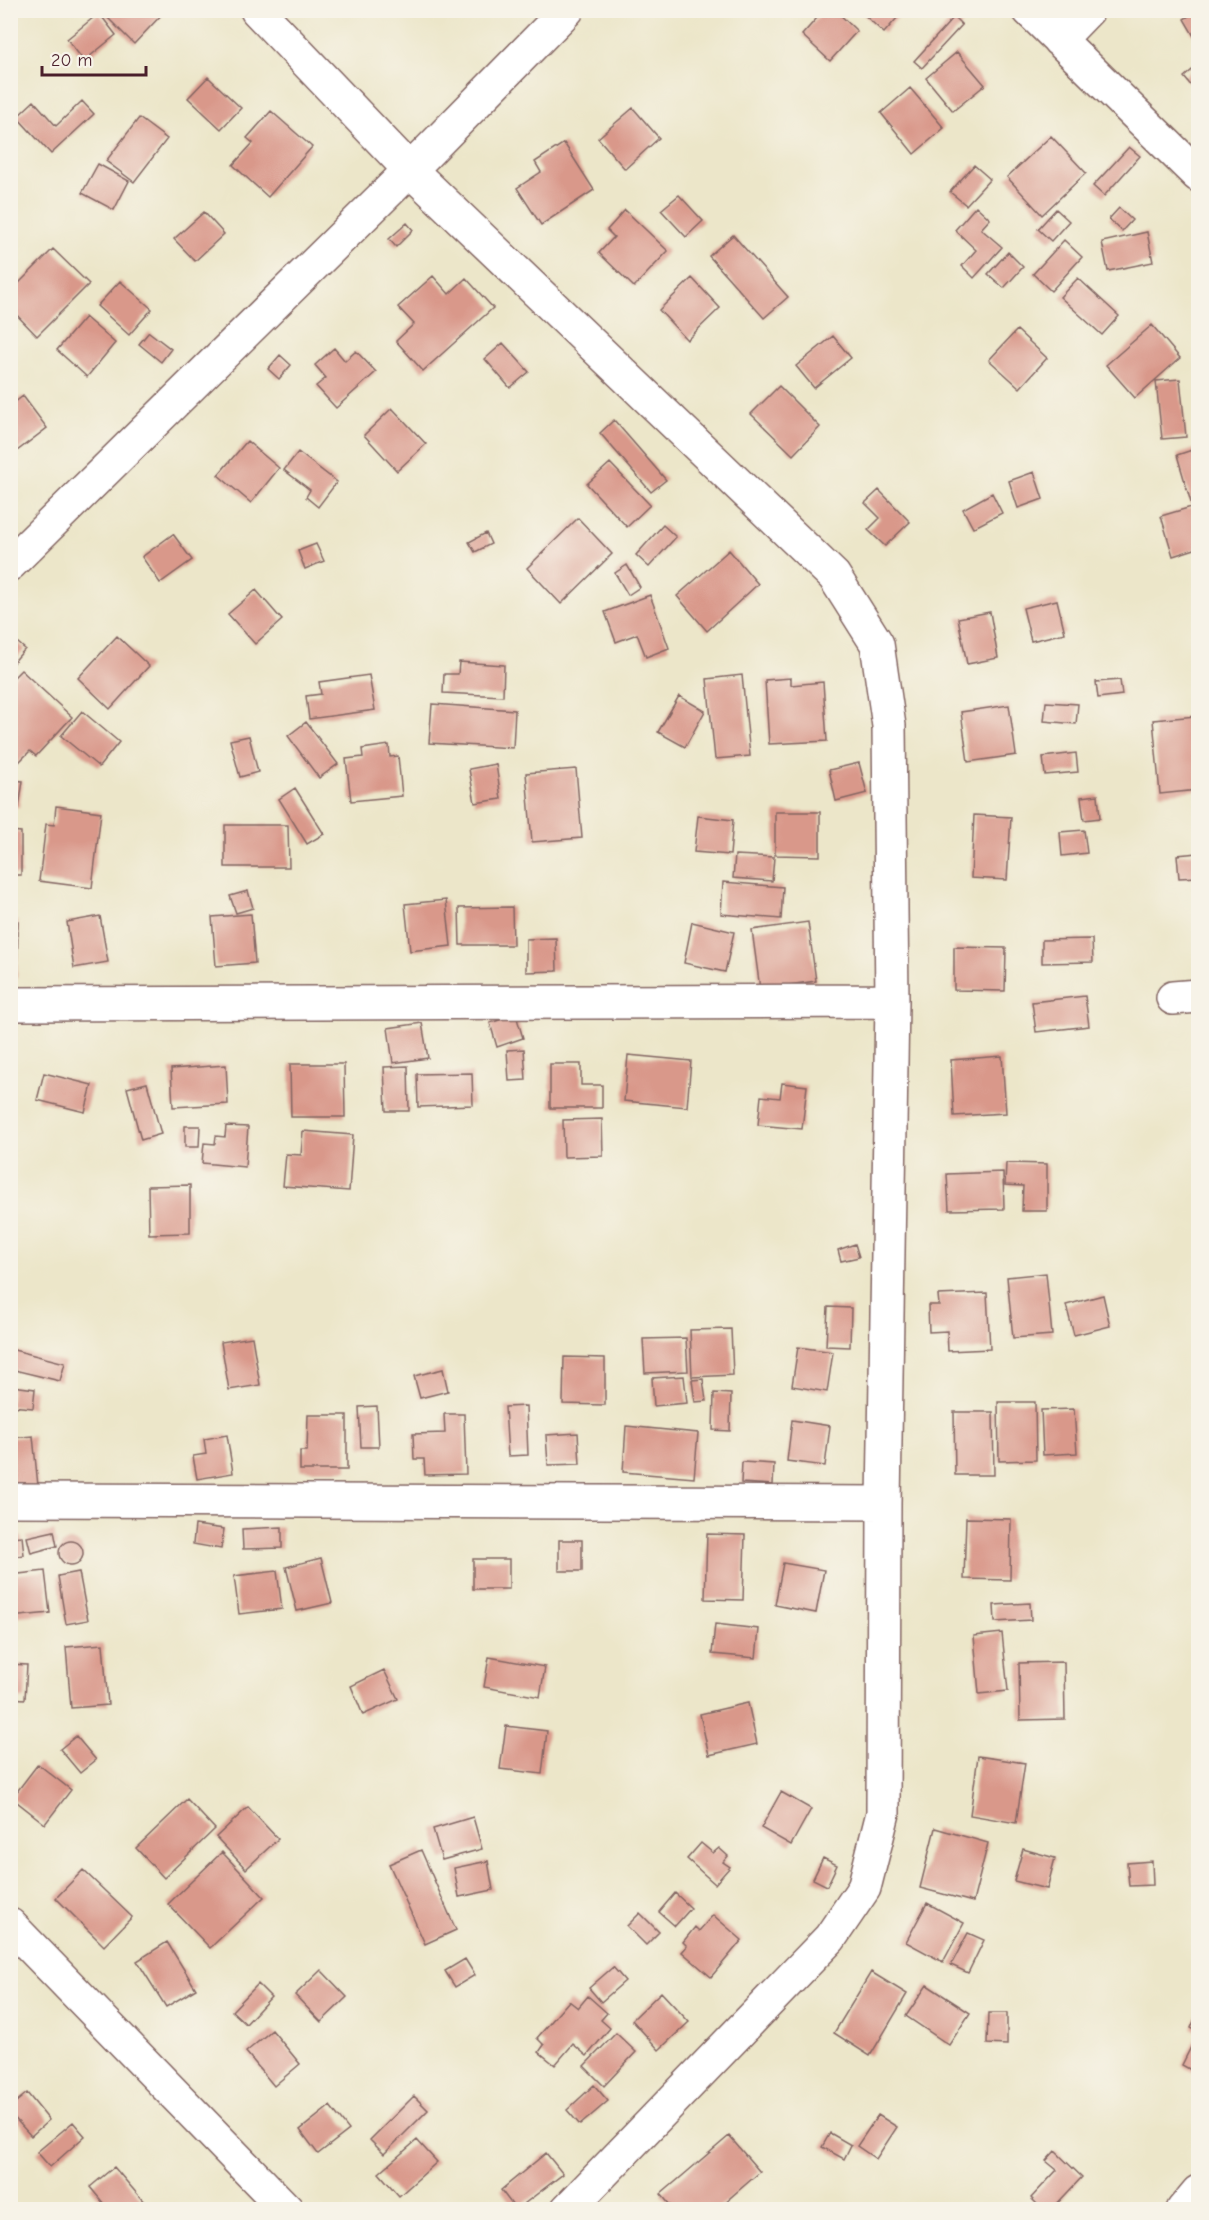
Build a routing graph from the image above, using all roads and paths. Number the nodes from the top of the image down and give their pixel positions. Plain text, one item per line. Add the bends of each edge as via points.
1 (257, 10) edge
2 (567, 10) edge
3 (1029, 10) edge
4 (1088, 10) edge
5 (1059, 40) junction
6 (410, 170) junction
7 (1198, 176) edge
8 (10, 564) edge
9 (891, 1001) junction
10 (10, 1004) edge
11 (10, 1500) edge
12 (884, 1503) junction
13 (10, 1925) edge
14 (1198, 2192) edge
15 (287, 2210) edge
16 (567, 2210) edge
17 (1183, 2210) edge

1 - 6 street
2 - 6 street
3 - 5 street
4 - 5 street
5 - 7 street
6 - 8 street
6 - 9 street via 834,576 877,644 890,726
9 - 10 street
9 - 12 street
11 - 12 street
12 - 16 street via 884,1813 864,1888 830,1938
13 - 15 street
14 - 17 street

